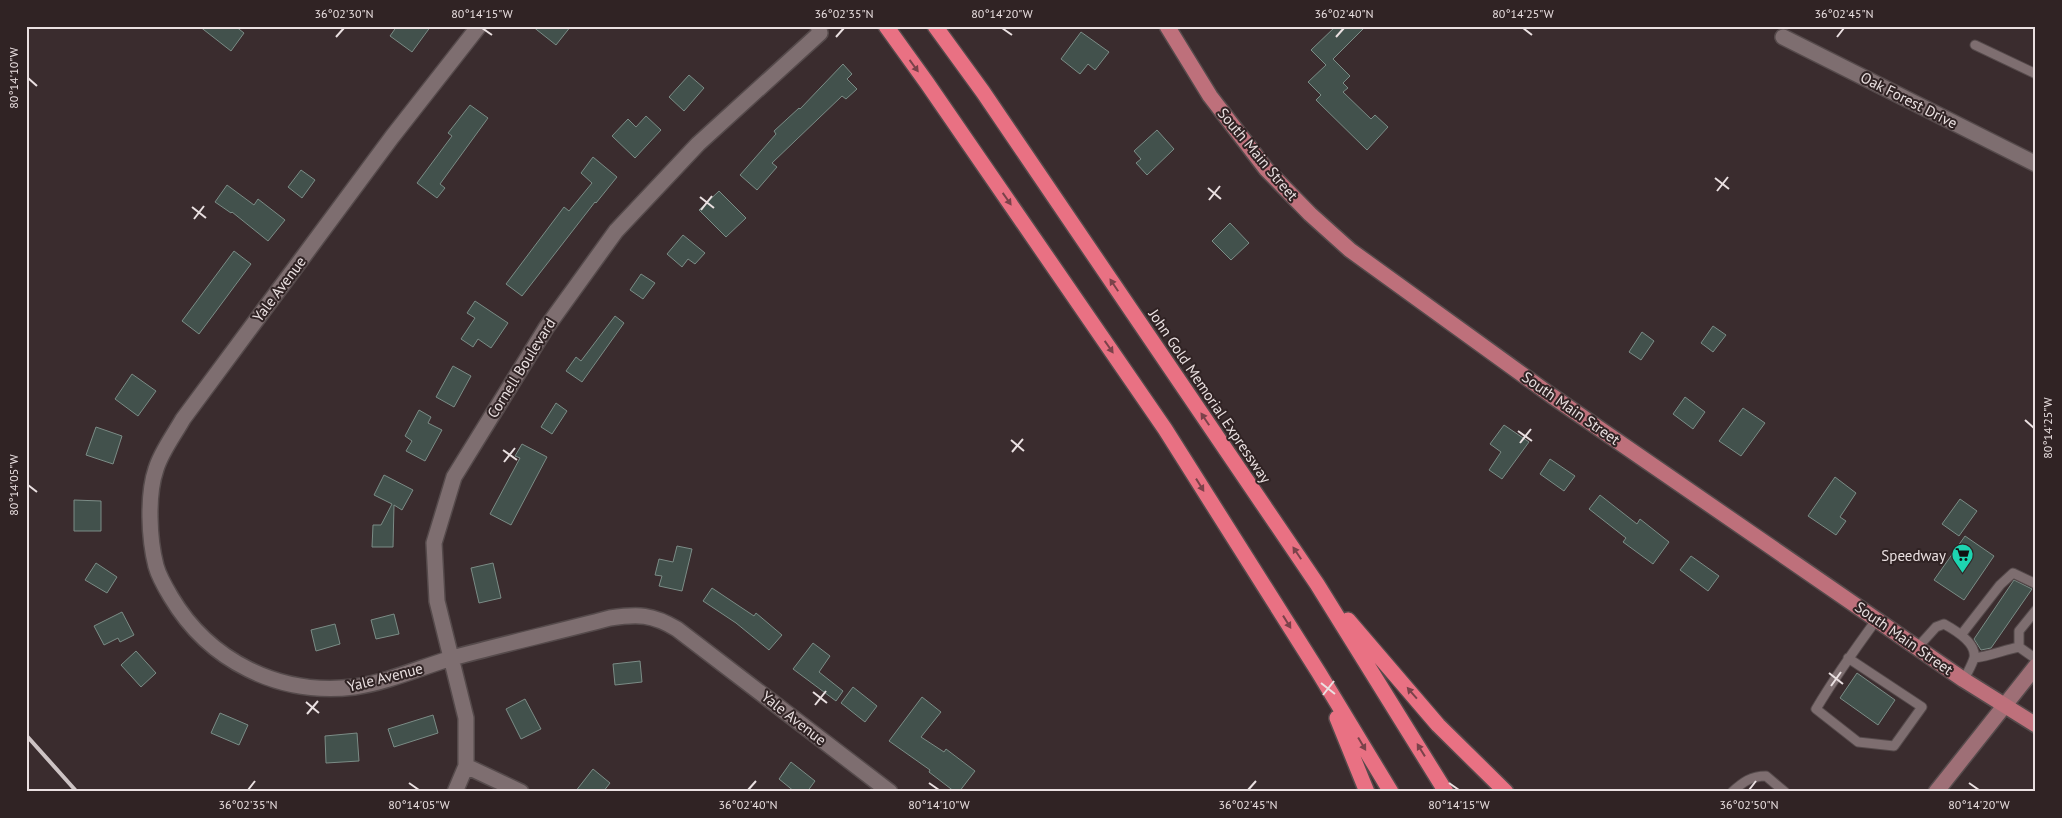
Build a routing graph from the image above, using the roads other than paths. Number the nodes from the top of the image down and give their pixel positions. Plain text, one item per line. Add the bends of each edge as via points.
1 (479, 26) edge
2 (886, 26) edge
3 (934, 26) edge
4 (1167, 26) edge
5 (819, 29) edge
6 (1783, 37) dead end
7 (1975, 45) dead end
8 (2036, 74) edge
9 (2036, 164) edge
10 (1317, 584) junction
11 (2036, 584) edge
12 (2036, 610) edge
13 (1877, 619) junction
14 (1961, 635) junction
15 (2019, 647) junction
16 (1918, 648) junction
17 (451, 658) junction
18 (1848, 658) junction
19 (1974, 658) junction
20 (2036, 659) edge
21 (2036, 666) edge
22 (1319, 673) junction
23 (1964, 680) junction
24 (2004, 706) junction
25 (2036, 725) edge
26 (466, 766) junction
27 (455, 792) edge
28 (521, 792) edge
29 (890, 792) edge
30 (1367, 792) edge
31 (1391, 792) edge
32 (1446, 792) edge
33 (1506, 792) edge
34 (1732, 792) edge
35 (1785, 792) edge
36 (1936, 792) edge

1 - 17 street, Yale Avenue via 392,137 183,419 156,466 151,497 152,544 162,582 174,602 210,643 255,674 292,684 331,688 393,678
2 -> 22 highway via 1165,429
10 -> 3 highway, John Gold Memorial Expressway via 983,92
4 - 13 main road, South Main Street via 1210,96 1266,168 1350,250 1552,396
5 - 17 street, Cornell Boulevard via 698,144 616,231 546,328 454,477 434,542 438,601
6 - 9 street, Oak Forest Drive
7 - 8 lane
32 -> 10 highway, John Gold Memorial Expressway
33 -> 10 highway via 1438,725
11 - 14 lane via 2013,573
12 - 15 lane via 2019,631
13 - 16 main road, South Main Street
13 - 18 lane
14 - 16 lane via 1944,624 1936,627
14 - 19 lane via 1973,648
15 - 19 lane
15 - 20 lane
16 - 23 main road, South Main Street
17 - 26 street, Cornell Boulevard via 466,718
17 - 29 street, Yale Avenue via 610,618 633,614 648,616 677,629
18 - 18 lane via 1816,709 1858,742 1894,746 1922,707
19 - 23 lane
21 - 24 main road
22 - 30 highway
22 -> 31 highway
23 - 24 main road, South Main Street
24 - 25 main road, South Main Street
24 - 36 main road
26 - 27 street, Cornell Boulevard
26 - 28 street
34 - 35 lane via 1744,780 1766,776

